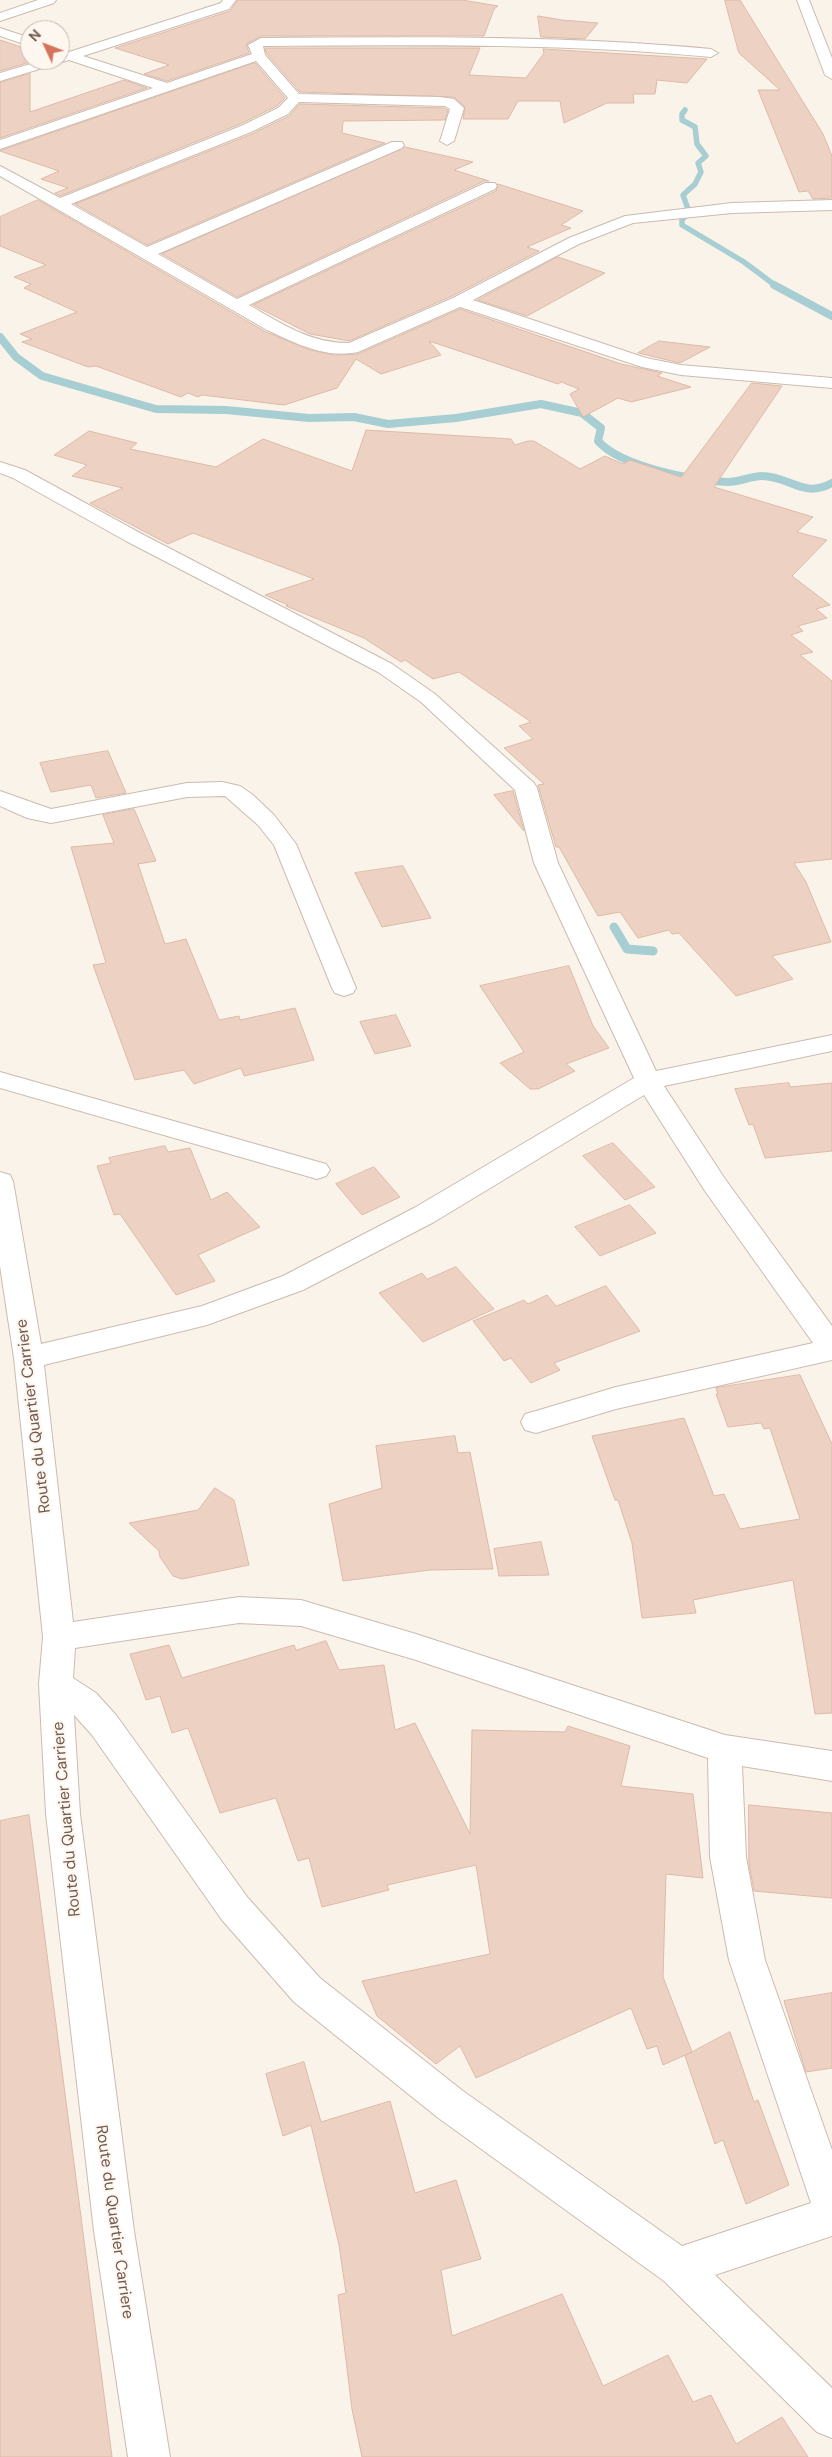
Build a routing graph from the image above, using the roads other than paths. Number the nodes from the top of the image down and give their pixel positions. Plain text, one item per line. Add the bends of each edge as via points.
1 (50, 0) edge
2 (230, 0) edge
3 (803, 0) edge
4 (0, 17) edge
5 (0, 32) edge
6 (20, 39) edge
7 (711, 53) dead end
8 (70, 54) edge
9 (259, 56) junction
10 (70, 59) edge
11 (22, 70) edge
12 (832, 75) edge
13 (0, 77) edge
14 (165, 87) junction
15 (294, 98) junction
16 (447, 141) dead end
17 (0, 145) edge
18 (397, 145) dead end
19 (0, 170) edge
20 (490, 186) dead end
21 (58, 204) junction
22 (832, 205) edge
23 (145, 254) junction
24 (459, 301) junction
25 (236, 305) junction
26 (832, 383) edge
27 (0, 467) edge
28 (0, 798) edge
29 (344, 988) dead end
30 (832, 1043) edge
31 (0, 1080) edge
32 (648, 1081) junction
33 (317, 1170) dead end
34 (0, 1181) edge
35 (832, 1348) edge
36 (29, 1358) junction
37 (536, 1422) dead end
38 (59, 1637) junction
39 (56, 1684) junction
40 (725, 1749) junction
41 (832, 1766) edge
42 (832, 2206) edge
43 (832, 2216) edge
44 (678, 2267) junction
45 (832, 2417) edge
46 (149, 2457) edge

1 - 4 street
2 - 8 street via 225,6
3 - 12 street
5 - 6 street
7 - 9 street via 600,43 330,42 257,43
9 - 14 street
9 - 15 street
10 - 14 street
11 - 13 street
14 - 17 street
15 - 16 street via 449,102 457,108
15 - 21 street via 283,111 246,129
18 - 23 street
19 - 21 street
20 - 25 street
21 - 23 street
22 - 24 street via 732,208 630,219 574,241
23 - 25 street
24 - 25 street via 352,348 336,350 318,347
24 - 26 street via 642,362 681,370
27 - 32 street via 19,474 385,668 428,698 526,788 546,863
28 - 29 street via 51,816 187,790 222,789 232,792 246,800 284,844
30 - 32 street
31 - 33 street
32 - 35 street via 715,1185
32 - 36 street via 424,1215 293,1283 207,1315
34 - 36 street, Route du Quartier Carriere
35 - 37 street via 616,1398
36 - 38 street, Route du Quartier Carriere
38 - 39 street, Route du Quartier Carriere
38 - 40 street via 239,1610 301,1613 416,1647
39 - 44 street via 84,1703 104,1725 236,1909 307,1990 450,2104
39 - 46 street, Route du Quartier Carriere via 66,1834 114,2231
40 - 41 street
40 - 42 street via 728,1857 747,1960
43 - 44 street
44 - 45 street

